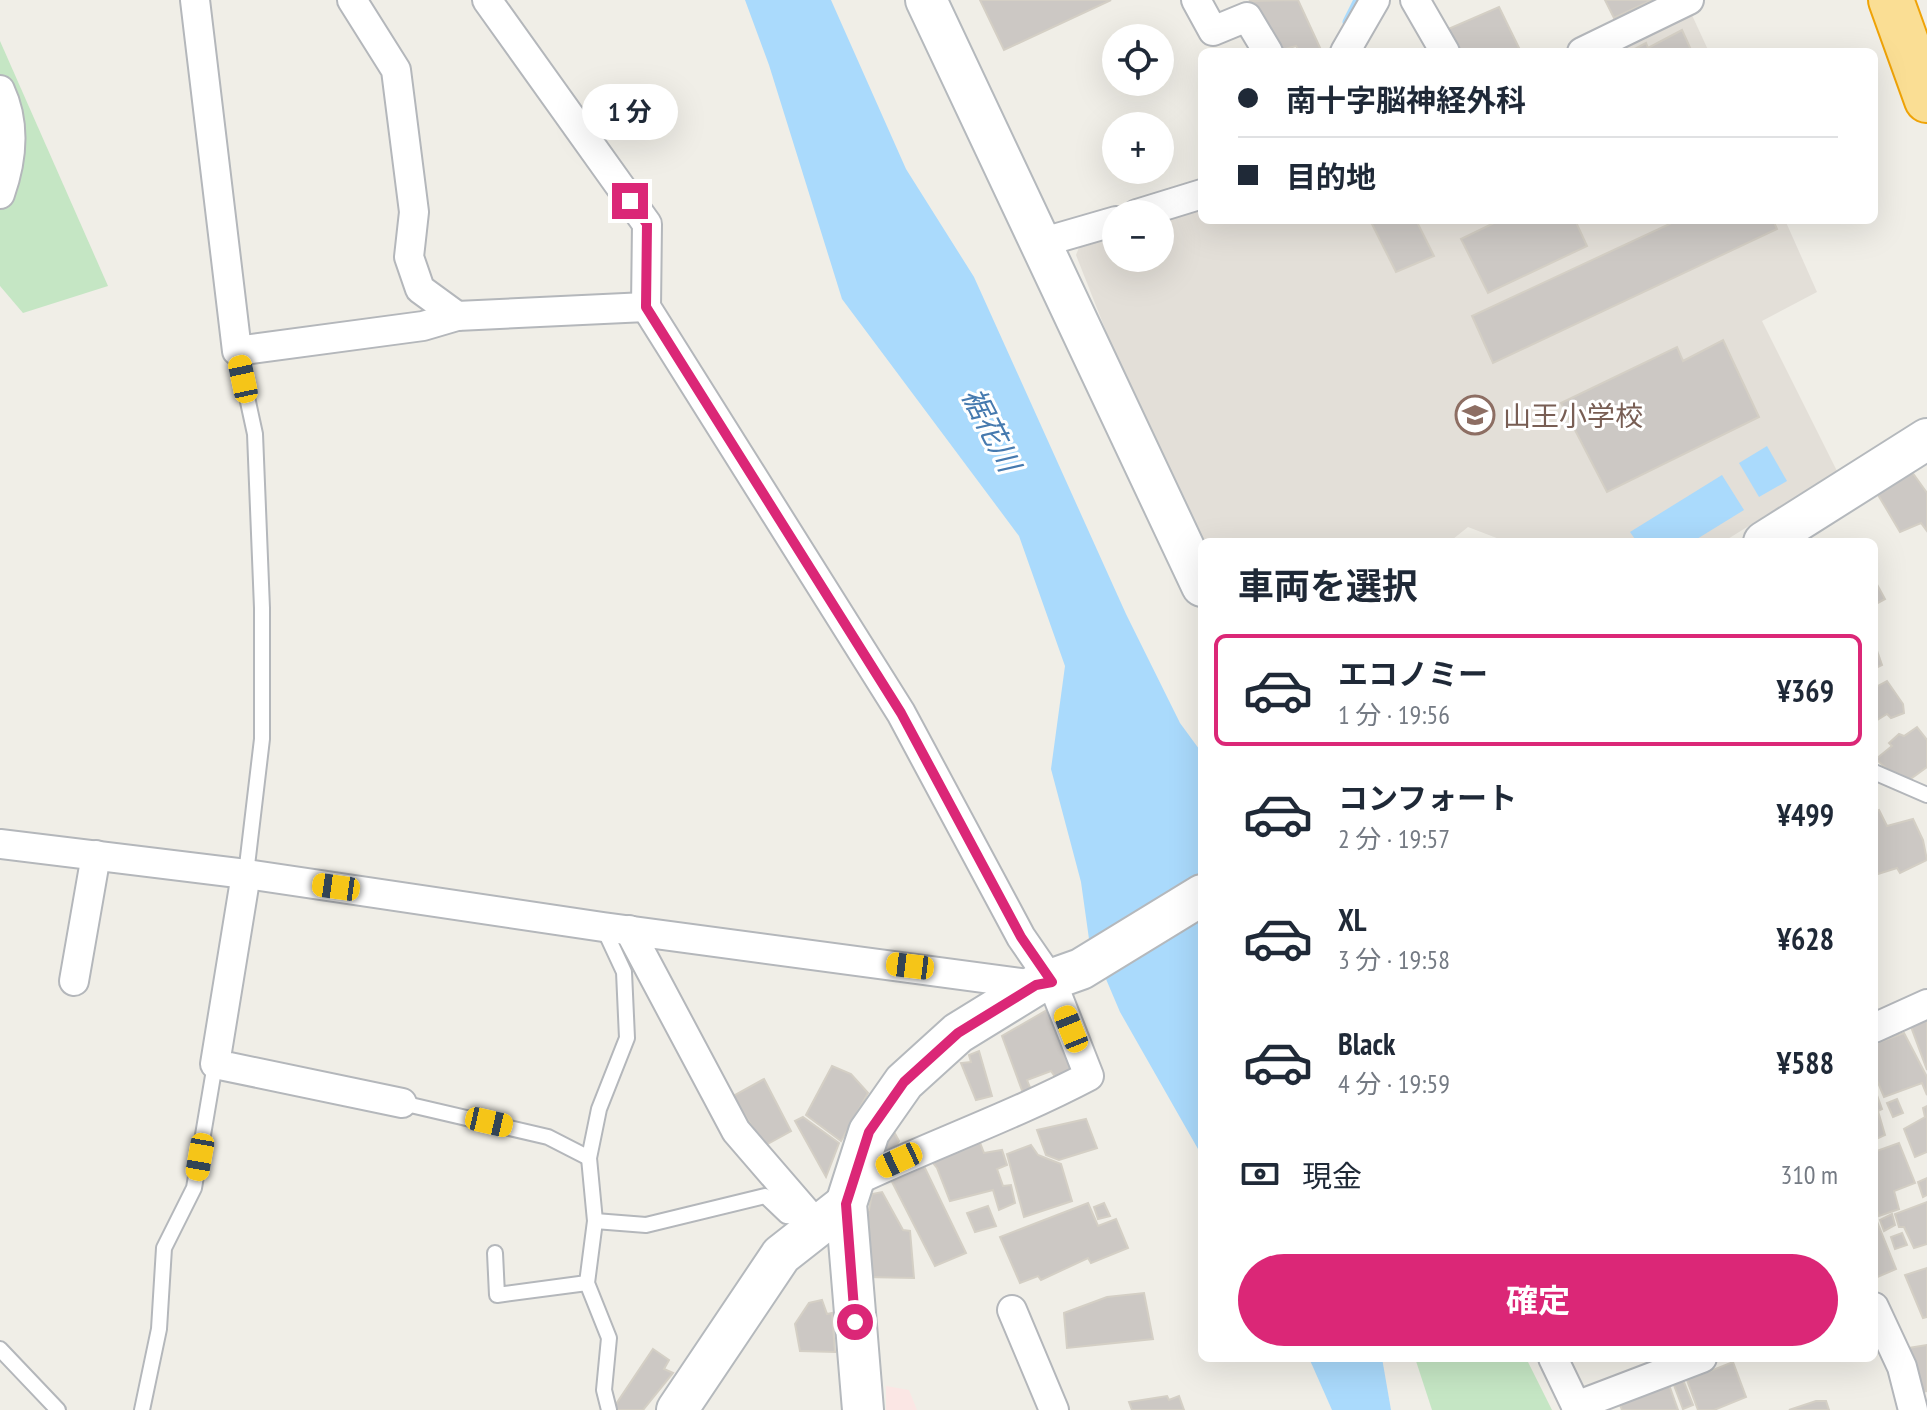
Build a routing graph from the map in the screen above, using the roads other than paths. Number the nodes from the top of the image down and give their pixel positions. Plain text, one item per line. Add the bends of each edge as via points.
1 (195, 0) edge
2 (352, 0) edge
3 (487, 0) edge
4 (926, 0) edge
5 (1196, 0) edge
6 (1375, 0) edge
7 (1415, 0) edge
8 (1689, 0) edge
9 (1891, 0) edge
10 (1266, 48) edge
11 (1347, 48) edge
12 (1443, 48) edge
13 (1590, 48) edge
14 (0, 90) edge
15 (1927, 100) edge
16 (0, 194) edge
17 (1198, 195) edge
18 (1174, 203) edge
19 (1102, 225) edge
20 (1040, 243) junction
21 (646, 307) junction
22 (457, 316) junction
23 (237, 351) junction
24 (1927, 439) edge
25 (1770, 538) edge
26 (1198, 578) edge
27 (1878, 774) edge
28 (1927, 795) edge
29 (0, 844) edge
30 (96, 855) junction
31 (246, 874) junction
32 (1198, 897) edge
33 (616, 928) junction
34 (1057, 979) junction
35 (74, 981) dead end
36 (1927, 1004) edge
37 (1878, 1026) edge
38 (215, 1064) junction
39 (402, 1103) joint
40 (589, 1158) junction
41 (834, 1206) junction
42 (595, 1221) junction
43 (495, 1253) dead end
44 (587, 1283) junction
45 (1012, 1310) dead end
46 (1878, 1316) edge
47 (0, 1349) edge
48 (1555, 1362) edge
49 (1692, 1362) edge
50 (1577, 1408) edge
51 (58, 1410) edge
52 (142, 1410) edge
53 (609, 1410) edge
54 (677, 1410) edge
55 (863, 1410) edge
56 (1054, 1410) edge
57 (1913, 1410) edge

1 - 23 street
2 - 22 street via 396,70 414,212 409,257 420,289
3 - 21 street via 647,224
4 - 20 street
5 - 10 street via 1213,31 1247,17
6 - 11 street
7 - 12 street
8 - 13 street
9 - 15 highway
14 - 16 street via 12,143
17 - 18 street
19 - 20 street
20 - 26 street
21 - 22 street
21 - 34 street via 901,713 1021,937
22 - 23 street via 423,326
23 - 31 lane via 255,434 262,608 262,739
24 - 25 street
27 - 28 lane
29 - 30 street
30 - 31 street
30 - 35 street
31 - 33 street
31 - 38 street
32 - 34 street
33 - 34 street
33 - 40 lane via 627,1038 599,1109
33 - 41 street via 736,1131
34 - 41 street via 958,1033 904,1082 869,1132
34 - 41 street via 1089,1076 938,1142
36 - 37 street
38 - 39 street
38 - 52 lane via 194,1188 164,1248 159,1329
39 - 40 lane via 548,1137
40 - 42 lane
41 - 42 lane via 786,1216 765,1196 646,1225
41 - 54 street via 781,1255
41 - 55 street
42 - 44 lane
43 - 44 lane via 497,1295
44 - 53 lane via 609,1338 604,1390
45 - 56 street
46 - 57 street via 1902,1367
47 - 51 lane
48 - 50 street
49 - 50 street

